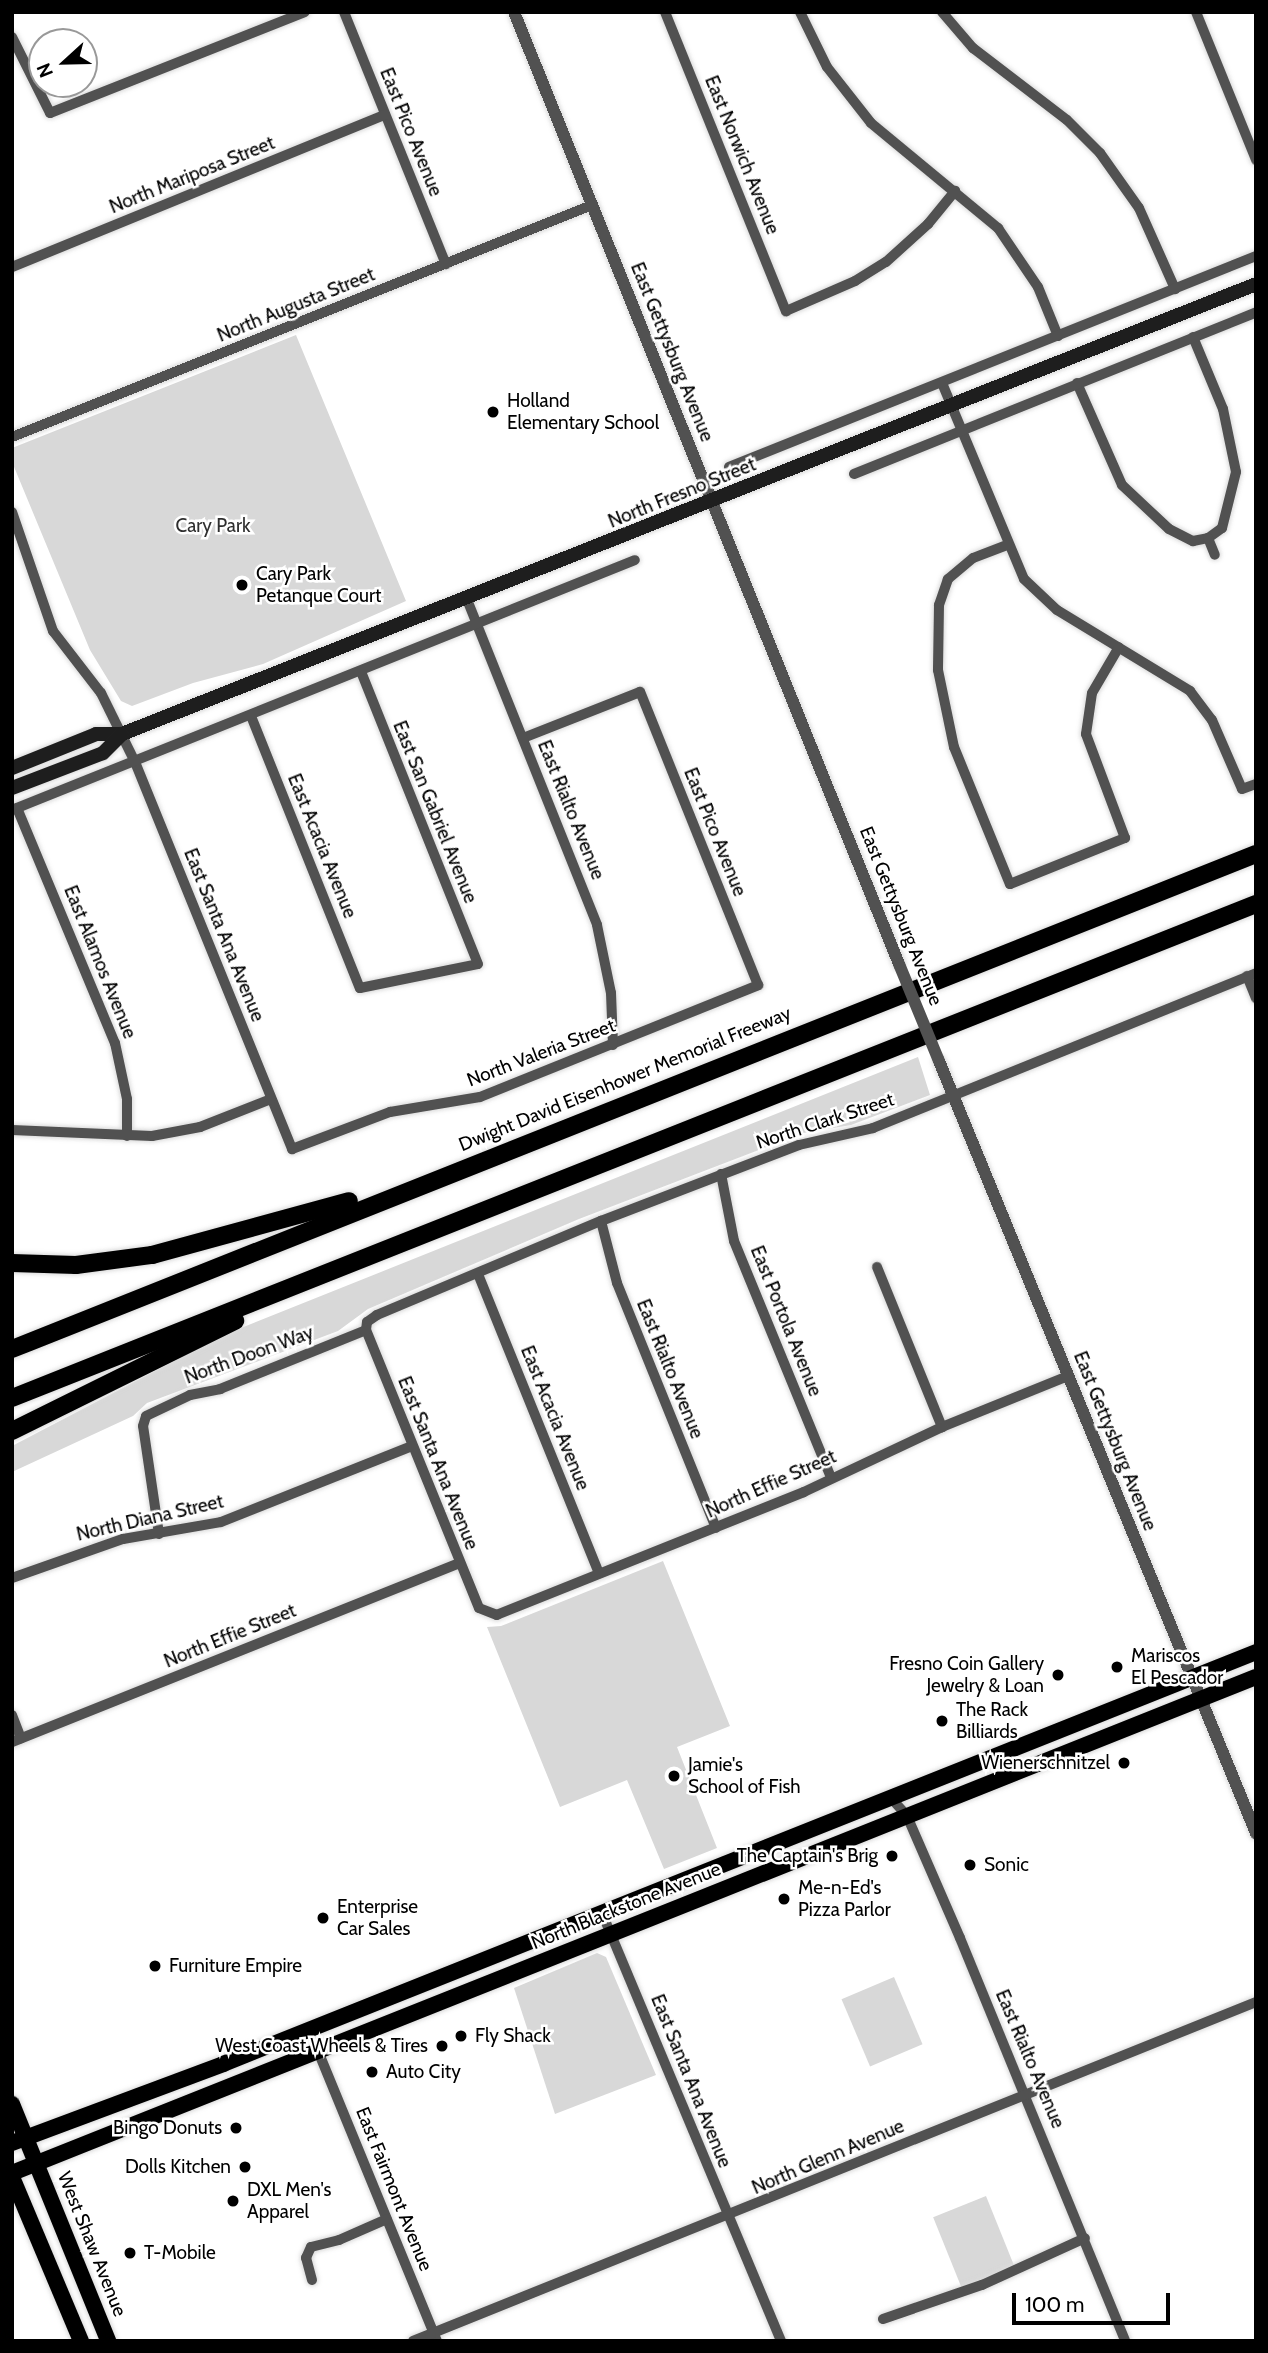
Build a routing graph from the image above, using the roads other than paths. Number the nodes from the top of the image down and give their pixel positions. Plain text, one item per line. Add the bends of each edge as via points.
1 (305, 12) edge
2 (344, 12) edge
3 (514, 12) edge
4 (665, 12) edge
5 (800, 12) edge
6 (942, 12) edge
7 (1196, 12) edge
8 (12, 37) edge
9 (385, 115) junction
10 (1256, 160) edge
11 (955, 191) junction
12 (592, 205) junction
13 (1256, 256) edge
14 (446, 264) junction
15 (12, 267) edge
16 (1256, 284) edge
17 (1175, 289) junction
18 (1256, 312) edge
19 (1058, 336) junction
20 (1193, 337) junction
21 (942, 383) junction
22 (1077, 383) junction
23 (950, 404) junction
24 (961, 430) junction
25 (12, 437) edge
26 (729, 467) dead end
27 (854, 474) dead end
28 (713, 502) junction
29 (12, 512) edge
30 (1208, 538) junction
31 (1007, 545) junction
32 (1215, 555) dead end
33 (635, 560) dead end
34 (466, 597) junction
35 (477, 624) junction
36 (1119, 647) junction
37 (360, 672) junction
38 (251, 716) junction
39 (122, 734) junction
40 (523, 738) junction
41 (135, 762) junction
42 (12, 768) edge
43 (1256, 784) edge
44 (12, 788) edge
45 (15, 809) edge
46 (1256, 854) edge
47 (1256, 904) edge
48 (1251, 974) edge
49 (758, 985) joint
50 (360, 988) joint
51 (1256, 998) edge
52 (613, 1045) junction
53 (953, 1094) junction
54 (271, 1099) junction
55 (12, 1130) edge
56 (127, 1136) junction
57 (292, 1149) joint
58 (722, 1174) junction
59 (437, 1176) junction
60 (601, 1221) junction
61 (415, 1235) junction
62 (12, 1263) edge
63 (877, 1267) dead end
64 (478, 1274) junction
65 (366, 1326) junction
66 (12, 1349) edge
67 (1068, 1377) junction
68 (12, 1399) edge
69 (942, 1427) junction
70 (12, 1431) edge
71 (412, 1446) junction
72 (831, 1478) junction
73 (716, 1528) junction
74 (159, 1534) junction
75 (460, 1563) junction
76 (599, 1574) junction
77 (12, 1578) edge
78 (486, 1614) joint
79 (1256, 1651) edge
80 (1256, 1677) edge
81 (1190, 1678) junction
82 (1199, 1700) junction
83 (12, 1715) edge
84 (17, 1740) edge
85 (891, 1798) junction
86 (907, 1816) junction
87 (1256, 1833) edge
88 (602, 1913) junction
89 (612, 1934) junction
90 (391, 1997) junction
91 (1256, 2002) edge
92 (308, 2030) junction
93 (318, 2051) junction
94 (1026, 2094) junction
95 (194, 2101) junction
96 (12, 2104) edge
97 (19, 2140) edge
98 (37, 2164) junction
99 (12, 2175) edge
100 (728, 2217) junction
101 (387, 2219) junction
102 (1085, 2238) junction
103 (312, 2280) dead end
104 (883, 2319) dead end
105 (435, 2337) edge
106 (81, 2341) edge
107 (108, 2341) edge
108 (413, 2341) edge
109 (781, 2341) edge
110 (1125, 2341) edge

1 - 8 street via 50,113
2 - 9 street, East Pico Avenue
3 - 12 street, East Gettysburg Avenue
4 - 11 street, East Norwich Avenue via 786,311 844,287 886,262 928,224
5 - 11 street via 827,67 871,123
6 - 17 street via 973,48 1067,120 1100,153 1139,208
7 - 10 street
9 - 14 street, East Pico Avenue
9 - 15 street, North Mariposa Street
11 - 19 street via 998,228 1019,255
12 - 14 street, North Augusta Street
12 - 28 street, East Gettysburg Avenue
13 - 17 street, North Fresno Street
14 - 25 street, North Augusta Street
16 - 23 main road, North Fresno Street
17 - 19 street, North Fresno Street
18 - 20 street
19 - 21 street, North Fresno Street
20 - 22 street
20 - 30 street via 1223,409 1236,472 1222,528
21 - 23 street
21 - 26 street, North Fresno Street
22 - 24 street
22 - 30 street via 1122,485 1169,529 1193,541
23 - 24 street
23 - 28 main road, North Fresno Street
24 - 27 street
24 - 31 street
28 - 34 main road, North Fresno Street
28 - 53 street, East Gettysburg Avenue, bridge
29 - 39 street, East Santa Ana Avenue via 53,631 101,693
30 - 32 street
31 - 36 street via 1039,597
31 - 36 street via 973,558 948,579 939,605 937,670 954,747 1010,884 1125,838 1086,734 1092,693
33 - 35 street
34 - 35 street, East Rialto Avenue
34 - 39 main road, North Fresno Street
35 - 37 street
35 - 40 street, East Rialto Avenue
36 - 43 street via 1172,678 1203,705 1242,789
37 - 38 street
37 - 50 street, East San Gabriel Avenue via 478,964
38 - 41 street
38 - 50 street, East Acacia Avenue
39 - 41 street, East Santa Ana Avenue
39 - 42 main road, North Fresno Street via 96,734
39 - 44 main road, North Fresno Street via 103,754
40 - 49 street, East Pico Avenue via 640,692
40 - 52 street, East Rialto Avenue via 597,925 611,993
41 - 45 street
41 - 54 street, East Santa Ana Avenue
45 - 56 street, East Alamos Avenue via 115,1043 127,1099
46 - 59 highway, Dwight David Eisenhower Memorial Freeway
47 - 61 highway
48 - 51 street
48 - 53 street, North Clark Street
49 - 52 street, North Valeria Street
52 - 57 street, North Valeria Street via 480,1097 390,1112
53 - 58 street, North Clark Street via 873,1128 799,1145
53 - 67 street, East Gettysburg Avenue
54 - 56 street via 179,1133
54 - 57 street, East Santa Ana Avenue
55 - 56 street
58 - 60 street, North Clark Street
58 - 72 street, East Portola Avenue via 734,1241
59 - 62 highway via 169,1252 86,1264
59 - 66 highway, Dwight David Eisenhower Memorial Freeway
60 - 64 street, North Clark Street
60 - 73 street, East Rialto Avenue via 617,1283
61 - 68 highway
61 - 70 highway via 157,1356
63 - 69 street
64 - 65 street, North Clark Street
64 - 76 street, East Acacia Avenue
65 - 71 street, East Santa Ana Avenue
65 - 74 street, North Doon Way via 146,1416 143,1426
67 - 69 street, North Effie Street
67 - 81 street, East Gettysburg Avenue
69 - 72 street, North Effie Street
71 - 74 street, North Diana Street via 221,1522
71 - 75 street, East Santa Ana Avenue
72 - 73 street, North Effie Street
73 - 76 street, North Effie Street
74 - 77 street, North Diana Street via 93,1547
75 - 78 street, East Santa Ana Avenue via 479,1608
75 - 84 street, North Effie Street
76 - 78 street, North Effie Street via 497,1615
79 - 81 main road, North Blackstone Avenue
80 - 82 main road, North Blackstone Avenue
81 - 82 street, East Gettysburg Avenue
81 - 85 main road, North Blackstone Avenue
82 - 86 main road, North Blackstone Avenue
82 - 87 street, East Gettysburg Avenue
83 - 84 street
85 - 86 street, East Rialto Avenue
85 - 88 main road, North Blackstone Avenue
86 - 89 main road, North Blackstone Avenue
86 - 94 street, East Rialto Avenue
88 - 89 street, East Santa Ana Avenue
88 - 90 main road, North Blackstone Avenue
89 - 93 main road, North Blackstone Avenue
89 - 100 street, East Santa Ana Avenue
90 - 92 main road, North Blackstone Avenue
90 - 93 main road via 383,2011 325,2035
91 - 94 street, North Glenn Avenue
92 - 95 main road via 303,2046 210,2083
92 - 97 main road, North Blackstone Avenue
93 - 95 main road, North Blackstone Avenue
93 - 101 street, East Fairmont Avenue
94 - 100 street, North Glenn Avenue
94 - 102 street, East Rialto Avenue
95 - 98 main road, North Blackstone Avenue
96 - 97 main road, West Shaw Avenue
97 - 98 main road, West Shaw Avenue
98 - 99 main road, North Blackstone Avenue
98 - 107 main road, West Shaw Avenue
99 - 106 main road
100 - 105 street, North Glenn Avenue
100 - 109 street, East Santa Ana Avenue
101 - 103 street via 312,2247 306,2258
101 - 105 street, East Fairmont Avenue
102 - 104 street via 982,2285
102 - 110 street, East Rialto Avenue
105 - 108 street, North Glenn Avenue

